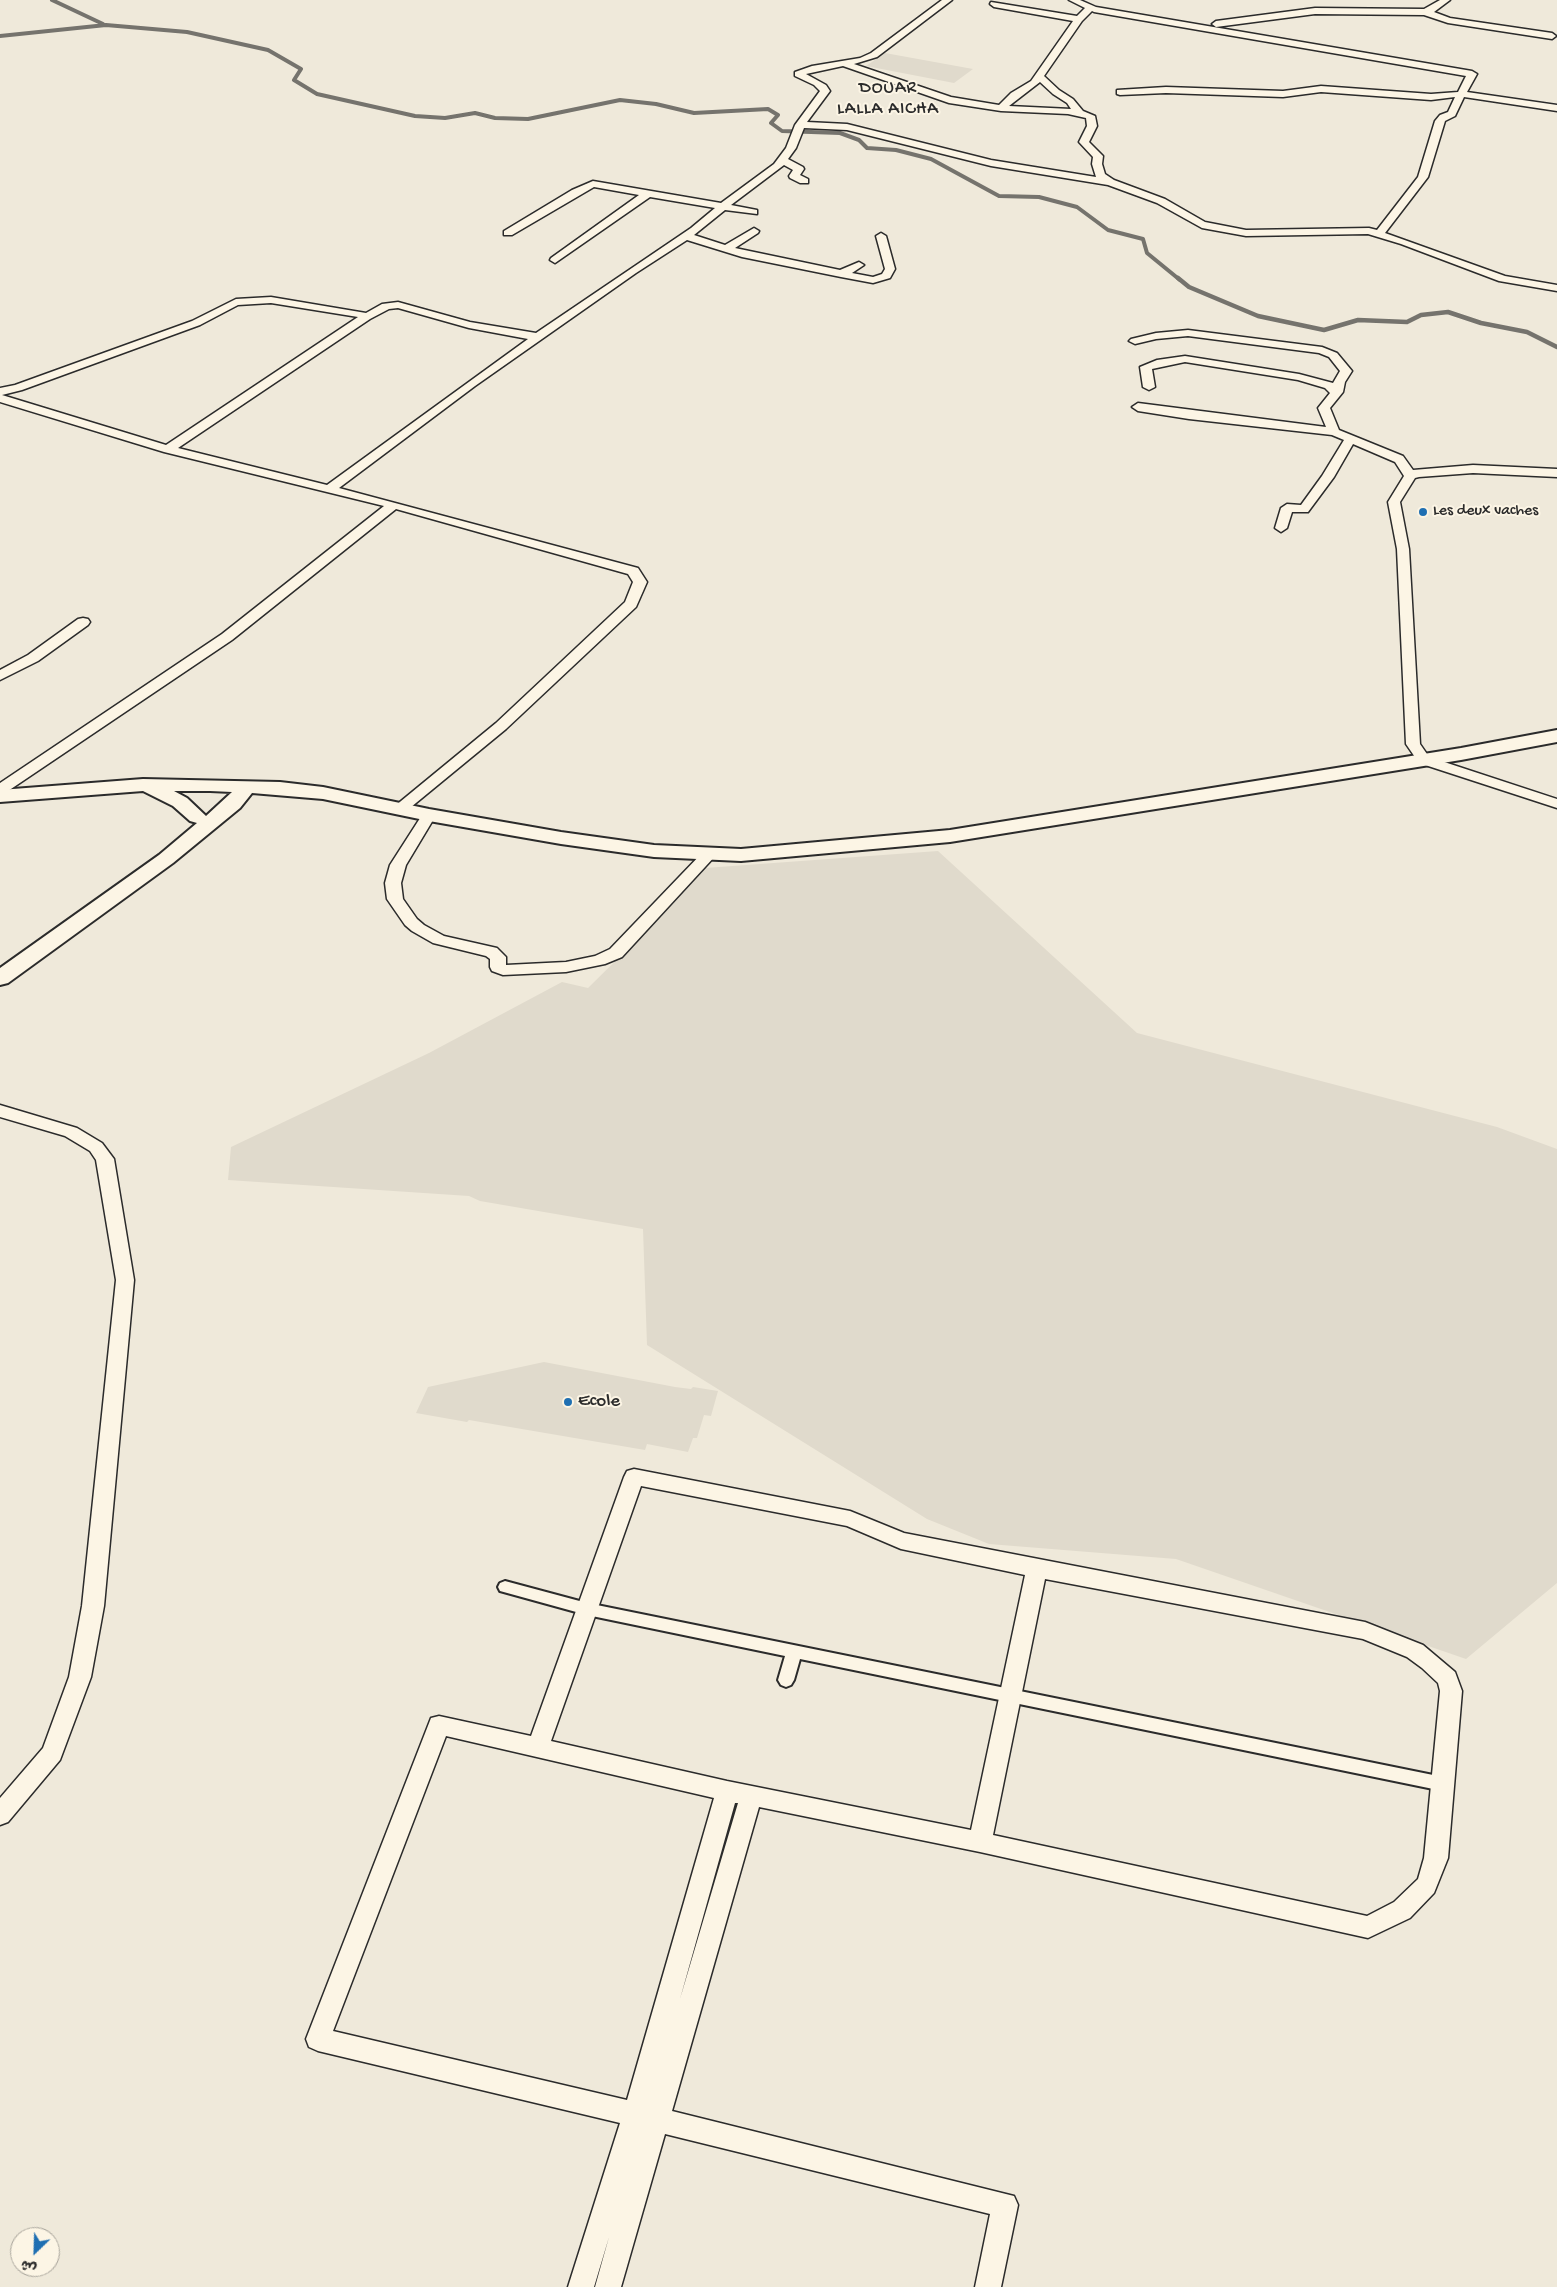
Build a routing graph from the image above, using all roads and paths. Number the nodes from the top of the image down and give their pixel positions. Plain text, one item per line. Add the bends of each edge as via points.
1 (948, 0) edge
2 (1073, 0) edge
3 (1446, 0) edge
4 (994, 4) dead end
5 (1090, 8) junction
6 (1426, 12) junction
7 (1079, 19) junction
8 (1200, 27) junction
9 (1552, 36) dead end
10 (845, 64) junction
11 (1038, 76) junction
12 (1120, 92) dead end
13 (1461, 94) junction
14 (1001, 108) junction
15 (1557, 108) edge
16 (1079, 114) junction
17 (800, 125) junction
18 (783, 160) junction
19 (804, 181) dead end
20 (1110, 182) junction
21 (647, 194) junction
22 (722, 207) junction
23 (753, 212) dead end
24 (754, 231) dead end
25 (508, 234) dead end
26 (1379, 234) junction
27 (685, 236) junction
28 (881, 236) dead end
29 (727, 249) junction
30 (554, 260) dead end
31 (859, 265) dead end
32 (841, 274) junction
33 (1557, 288) edge
34 (366, 317) junction
35 (539, 337) junction
36 (1135, 341) dead end
37 (1149, 387) dead end
38 (0, 392) edge
39 (1337, 392) junction
40 (0, 398) edge
41 (1138, 407) dead end
42 (1334, 432) junction
43 (1350, 440) junction
44 (168, 449) junction
45 (1557, 474) edge
46 (1410, 476) junction
47 (330, 488) junction
48 (394, 505) junction
49 (1281, 528) dead end
50 (83, 622) dead end
51 (0, 676) edge
52 (1557, 736) edge
53 (1424, 760) junction
54 (143, 785) junction
55 (210, 785) junction
56 (244, 786) junction
57 (280, 788) junction
58 (0, 790) edge
59 (0, 796) edge
60 (1557, 804) edge
61 (400, 809) junction
62 (429, 815) junction
63 (220, 816) junction
64 (195, 827) junction
65 (708, 854) junction
66 (0, 978) edge
67 (0, 1111) edge
68 (1037, 1569) junction
69 (505, 1588) dead end
70 (587, 1609) junction
71 (794, 1651) junction
72 (786, 1680) dead end
73 (1010, 1694) junction
74 (538, 1747) junction
75 (1443, 1784) junction
76 (727, 1791) junction
77 (752, 1796) junction
78 (0, 1815) edge
79 (980, 1842) junction
80 (647, 2117) junction
81 (581, 2287) edge
82 (608, 2287) edge
83 (988, 2287) edge

1 - 10 street via 874,55
2 - 5 street
3 - 6 street
4 - 7 street
5 - 7 street
5 - 8 street
6 - 8 street via 1315,11
6 - 9 street via 1448,20
7 - 11 street
8 - 13 street via 1472,74
10 - 14 street via 949,100
10 - 17 street via 798,74 817,83 825,91
11 - 14 street via 1034,83 1014,95
11 - 16 street via 1070,101
12 - 13 street via 1282,94 1322,89 1430,97
13 - 15 street
13 - 26 street via 1452,114 1440,121 1423,178
14 - 16 street
16 - 20 street via 1090,116 1092,126 1084,142 1098,156 1096,164 1100,175
17 - 18 street
17 - 20 street via 847,128 991,163
18 - 19 street via 798,169 794,176
18 - 22 street
20 - 26 street via 1161,201 1202,225 1222,230 1246,233 1351,230
21 - 22 street
21 - 25 street via 592,184
21 - 30 street
22 - 23 street
22 - 27 street
24 - 29 street
26 - 33 street via 1503,279
27 - 29 street
27 - 35 street
28 - 32 street via 890,269 886,276 873,280
29 - 32 street
31 - 32 street
34 - 35 street via 386,306 398,305 468,325
34 - 38 street via 358,313 270,300 236,302 196,323
34 - 44 street
35 - 47 street
36 - 39 street via 1188,334 1322,350 1333,355 1346,371
37 - 39 street via 1146,367 1185,359 1299,377 1329,386
39 - 42 street via 1324,408
40 - 44 street
41 - 42 street
42 - 43 street
43 - 46 street via 1399,459
43 - 49 street via 1304,509 1287,508
44 - 47 street
45 - 46 street via 1473,469
46 - 53 street via 1394,502 1403,549 1413,744
47 - 48 street
48 - 58 street via 227,636
48 - 61 street via 633,571 640,582 631,604 501,726
50 - 51 street via 33,658
52 - 53 main road
53 - 60 street
53 - 65 main road via 950,836 780,853
54 - 55 main road
54 - 59 main road
54 - 64 main road via 169,795
55 - 56 main road
55 - 64 main road via 204,794
56 - 57 main road
56 - 63 main road via 238,800
57 - 61 main road
57 - 63 main road
61 - 62 main road
62 - 65 main road via 561,838 654,851
62 - 65 street via 398,865 393,883 395,899 418,928 439,940 491,952 498,957 498,967 503,970 566,967 616,953
63 - 64 main road
64 - 66 main road via 157,866
67 - 78 street via 71,1132 96,1147 105,1159 125,1280 93,1606 80,1677 52,1753
68 - 70 street via 901,1541 850,1519 634,1477
68 - 73 street
68 - 75 street via 1332,1623 1365,1631 1415,1651 1447,1678 1451,1691
69 - 70 street
70 - 71 street
70 - 74 street
71 - 72 street
71 - 73 street
73 - 75 street
73 - 79 street
74 - 76 street
74 - 80 street via 439,1725 318,2039
75 - 79 street via 1436,1858 1426,1886 1402,1910 1368,1927
76 - 77 street
76 - 80 street
77 - 79 street
77 - 80 street
80 - 81 street
80 - 82 street
80 - 83 street via 1005,2205

